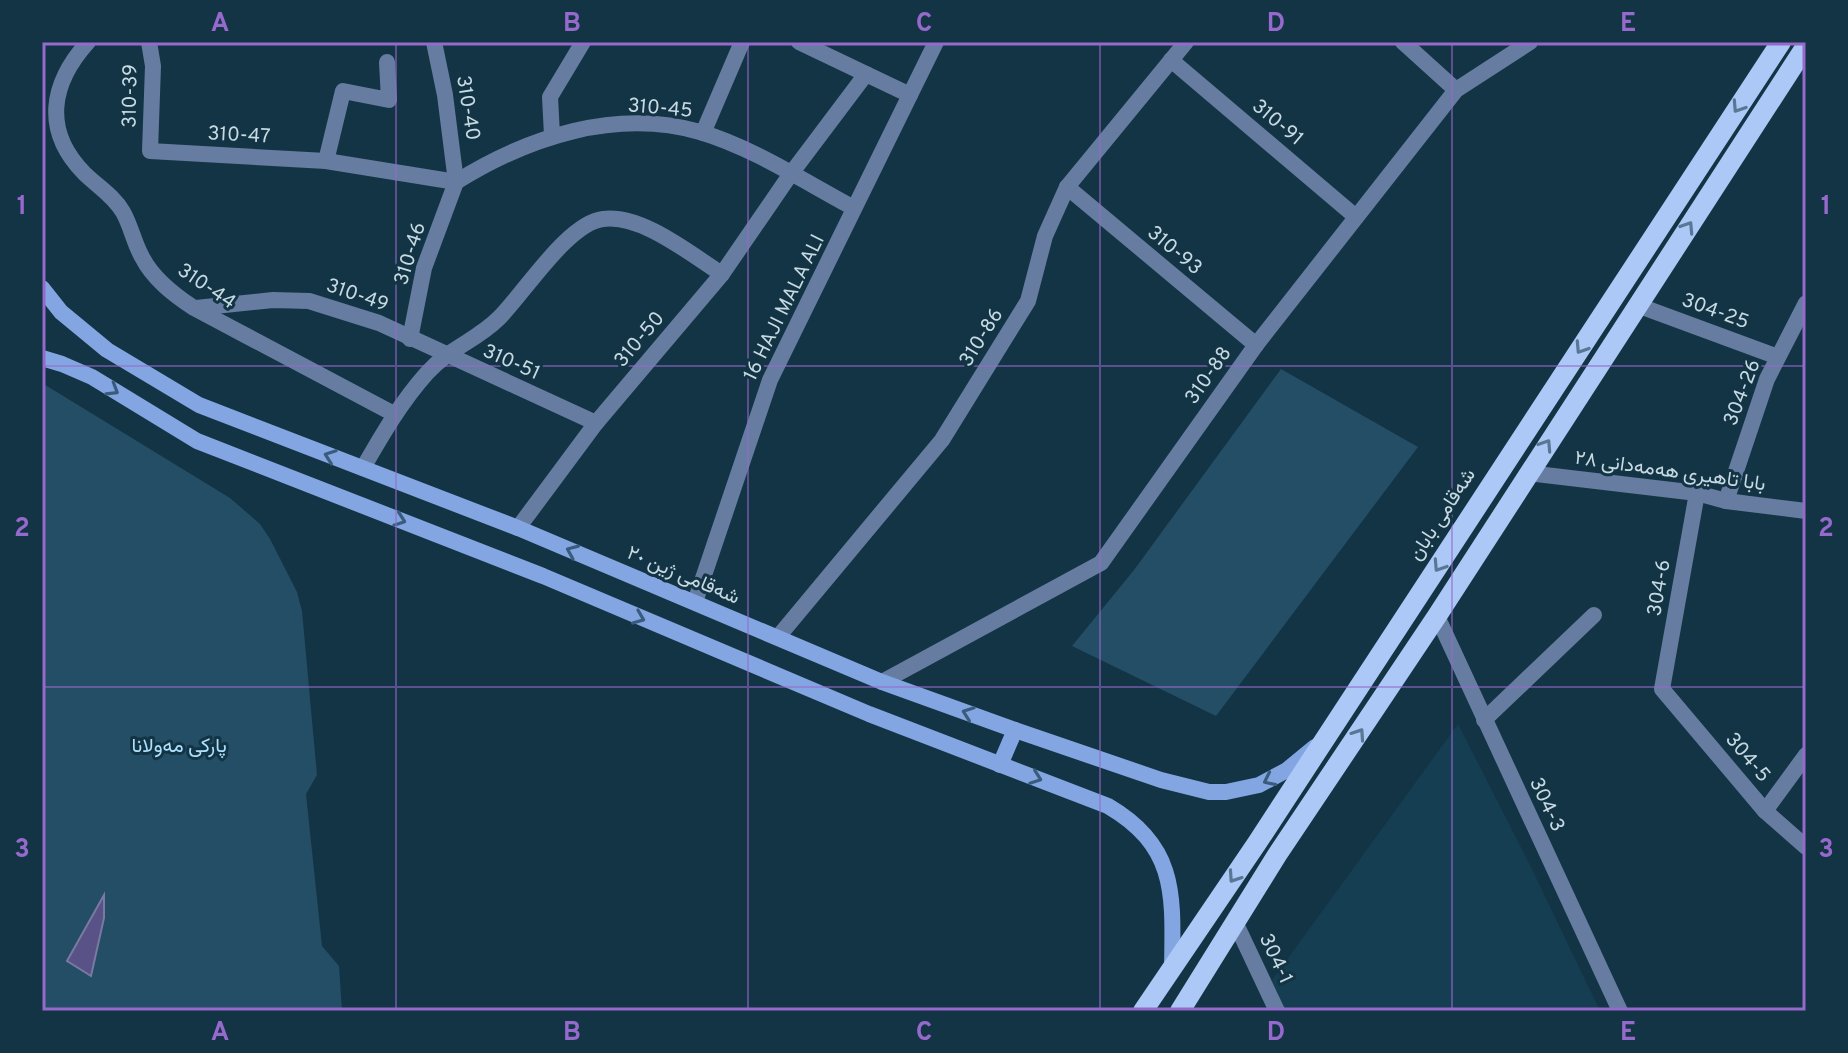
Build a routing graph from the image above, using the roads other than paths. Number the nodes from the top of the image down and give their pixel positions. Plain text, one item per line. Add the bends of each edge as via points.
1 (88, 42) edge
2 (149, 42) edge
3 (434, 42) edge
4 (583, 42) edge
5 (742, 42) edge
6 (799, 42) edge
7 (936, 42) edge
8 (1186, 42) edge
9 (1403, 42) edge
10 (1530, 42) edge
11 (1781, 42) edge
12 (1806, 46) edge
13 (1171, 60) junction
14 (387, 62) dead end
15 (866, 74) junction
16 (1456, 90) junction
17 (910, 95) junction
18 (703, 133) junction
19 (552, 135) junction
20 (150, 151) joint
21 (326, 161) junction
22 (790, 175) junction
23 (456, 182) junction
24 (1067, 187) junction
25 (854, 208) junction
26 (1356, 217) junction
27 (722, 274) junction
28 (42, 288) edge
29 (1806, 303) edge
30 (194, 308) junction
31 (1606, 309) junction
32 (1632, 313) junction
33 (410, 339) junction
34 (1256, 345) junction
35 (445, 355) junction
36 (1778, 357) junction
37 (42, 358) edge
38 (394, 414) junction
39 (596, 423) junction
40 (363, 468) junction
41 (1528, 473) junction
42 (1697, 493) junction
43 (1726, 501) junction
44 (1806, 511) edge
45 (518, 528) junction
46 (695, 602) junction
47 (1594, 615) dead end
48 (1437, 616) junction
49 (778, 637) junction
50 (882, 682) junction
51 (1662, 689) joint
52 (1484, 720) junction
53 (1015, 730) junction
54 (1330, 732) junction
55 (1806, 755) edge
56 (1000, 765) junction
57 (1765, 811) junction
58 (1806, 847) edge
59 (1236, 924) junction
60 (1172, 969) junction
61 (1143, 1011) edge
62 (1180, 1011) edge
63 (1277, 1011) edge
64 (1620, 1011) edge

1 - 30 street, 310-44 via 70,63 58,91 62,140 84,173 124,213 154,274
2 - 20 street, 310-39
3 - 23 street, 310-40
4 - 19 street via 550,97
5 - 18 street
6 - 15 street
7 - 17 street, 16 HAJI MALA ALI
8 - 13 street, 310-86
9 - 16 street
10 - 16 street, 310-88
11 -> 31 main road, شەقامی بابان
32 -> 12 main road
13 - 24 street, 310-86
13 - 26 street, 310-91
14 - 21 street via 389,100 343,91
15 - 17 street
15 - 22 street, 310-50
16 - 26 street, 310-88
17 - 25 street, 16 HAJI MALA ALI
18 - 19 street, 310-45 via 641,125
18 - 22 street, 310-45
19 - 23 street, 310-45
20 - 21 street, 310-47
21 - 23 street, 310-47
22 - 25 street, 310-45
22 - 27 street, 310-50
23 - 33 street, 310-46 via 424,268
24 - 34 street, 310-93
24 - 49 street, 310-86 via 1045,236 1028,301 942,440
25 - 46 street, 16 HAJI MALA ALI via 770,380
26 - 34 street, 310-88
27 - 35 street via 642,226 595,220 576,231 500,317
27 - 39 street, 310-50
40 -> 28 main road, شەقامی ژین ٢٠ via 199,405 107,350 61,312
29 - 36 street, 304-26
30 - 33 street, 310-49 via 309,301 379,323
30 - 38 street, 310-44
31 - 32 main road
31 -> 54 main road, شەقامی بابان
32 - 36 street, 304-25
41 -> 32 main road
33 - 35 street, 310-51
34 - 50 street, 310-88 via 1101,563
35 - 38 street
35 - 39 street, 310-51
36 - 43 street, 304-26
37 -> 56 main road via 92,377 197,441 464,544
38 - 40 street
39 - 45 street, 310-50
40 - 45 main road, شەقامی ژین ٢٠
41 - 42 street, بابا تاهیری هەمەدانی ٢٨
41 - 48 main road
42 - 43 street, بابا تاهیری هەمەدانی ٢٨
42 - 51 street, 304-6
43 - 44 street, بابا تاهیری هەمەدانی ٢٨
46 -> 45 main road, شەقامی ژین ٢٠
46 - 49 main road, شەقامی ژین ٢٠
47 - 52 street
48 - 52 street, 304-3
59 -> 48 main road
49 - 50 main road, شەقامی ژین ٢٠
53 -> 50 main road, شەقامی ژین ٢٠
51 - 57 street, 304-5
52 - 64 street, 304-3
54 -> 53 main road, شەقامی ژین ٢٠ via 1274,779 1226,792 1172,784
53 - 56 main road
54 -> 60 main road, شەقامی بابان
55 - 57 street
56 -> 60 main road via 1108,806 1146,833 1173,895
57 - 58 street, 304-5
59 - 62 main road
59 - 63 street, 304-1
60 - 61 main road, شەقامی بابان

